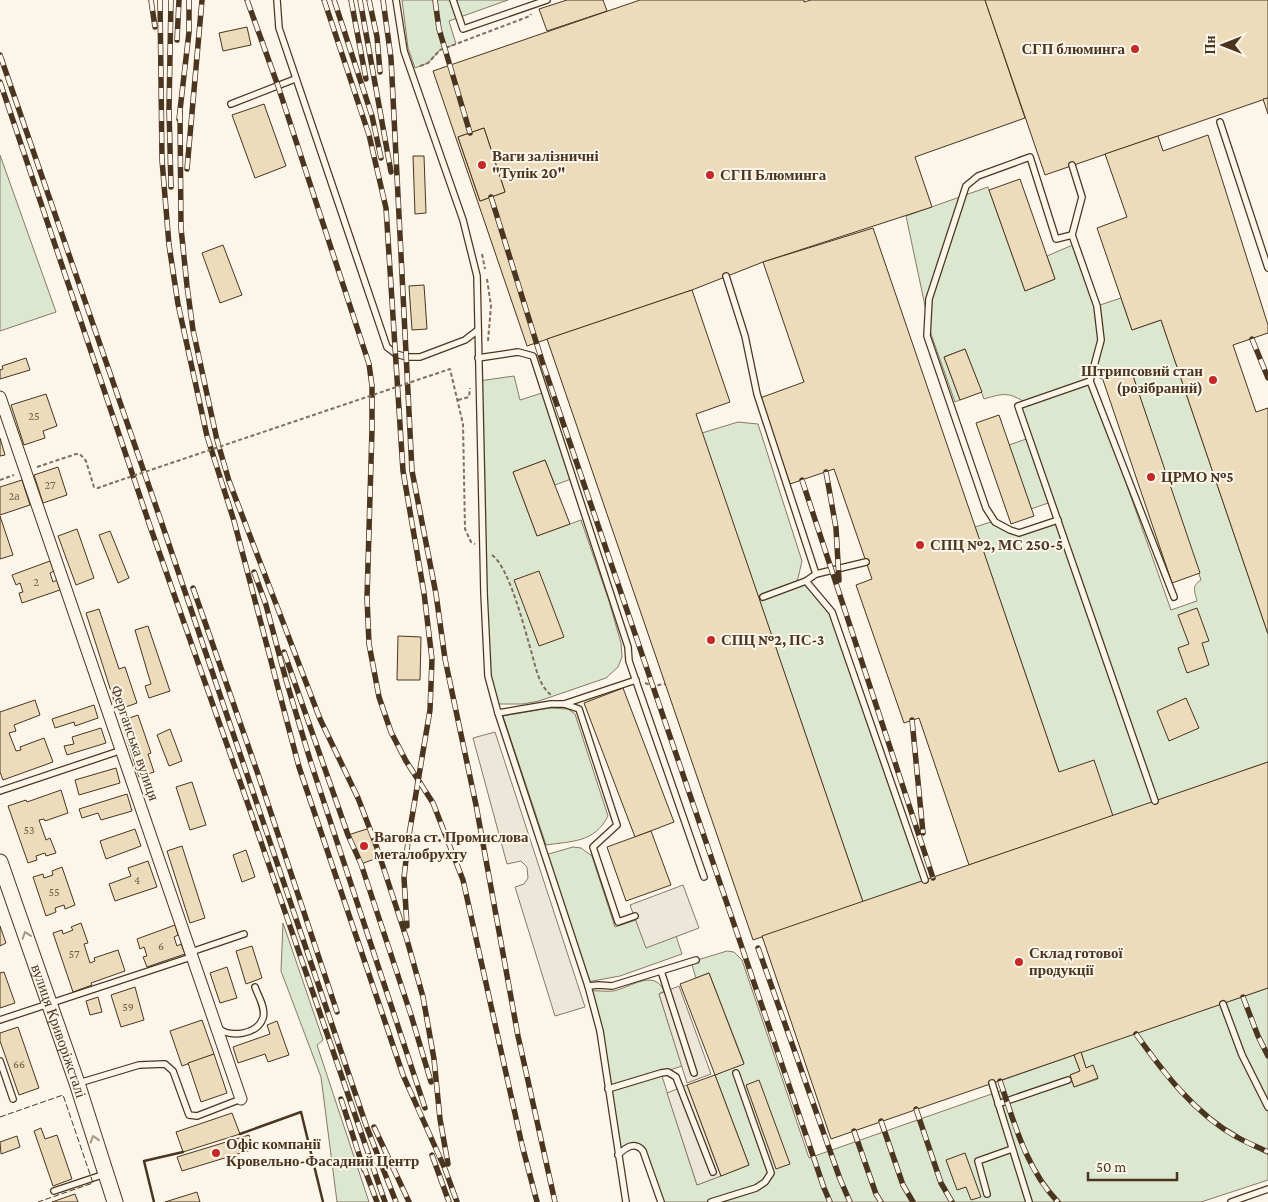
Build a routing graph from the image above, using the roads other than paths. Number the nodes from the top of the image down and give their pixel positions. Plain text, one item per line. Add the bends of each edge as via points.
1 (277, 0) edge
2 (396, 0) edge
3 (453, 0) edge
4 (547, 0) edge
5 (295, 79) junction
6 (231, 104) dead end
7 (1220, 122) dead end
8 (1072, 165) dead end
9 (1072, 235) junction
10 (1268, 268) edge
11 (726, 276) dead end
12 (478, 330) junction
13 (478, 358) junction
14 (1090, 381) junction
15 (0, 396) edge
16 (1058, 520) junction
17 (866, 562) dead end
18 (816, 574) junction
19 (806, 581) junction
20 (764, 597) dead end
21 (1174, 597) dead end
22 (636, 680) junction
23 (564, 704) junction
24 (498, 713) junction
25 (122, 750) junction
26 (0, 792) edge
27 (1155, 801) dead end
28 (0, 862) edge
29 (704, 877) dead end
30 (925, 880) dead end
31 (635, 916) dead end
32 (244, 934) dead end
33 (191, 952) junction
34 (696, 960) dead end
35 (661, 971) junction
36 (588, 986) junction
37 (255, 987) dead end
38 (49, 1004) junction
39 (1223, 1004) dead end
40 (0, 1020) edge
41 (215, 1026) junction
42 (0, 1061) edge
43 (694, 1073) dead end
44 (736, 1073) dead end
45 (1068, 1080) dead end
46 (77, 1083) junction
47 (992, 1083) dead end
48 (608, 1089) junction
49 (13, 1099) dead end
50 (240, 1099) joint
51 (998, 1104) junction
52 (1268, 1106) edge
53 (1012, 1149) junction
54 (618, 1155) junction
55 (713, 1172) dead end
56 (105, 1174) junction
57 (1268, 1189) edge
58 (54, 1191) dead end
59 (987, 1194) dead end
60 (115, 1202) edge
61 (626, 1202) edge
62 (661, 1202) edge
63 (711, 1202) edge
64 (1029, 1202) edge
65 (1231, 1202) edge

1 - 5 lane via 279,28
2 - 12 lane via 404,51 463,220 477,276
3 - 4 lane via 463,29
5 - 6 lane
5 - 12 lane via 387,347 402,355 420,357 465,340
7 - 10 lane
8 - 9 lane via 1082,197
9 - 14 lane via 1097,306 1101,340
9 - 16 lane via 1056,239 1030,157 978,176 966,186 929,299 927,336 986,508 995,522 1019,532
11 - 18 lane via 745,336 757,394
12 - 13 lane
13 - 22 lane via 518,352 532,356
13 - 24 lane via 488,676
14 - 16 lane via 1018,406
14 - 21 lane
15 - 25 street, Ферганська вулиця
16 - 27 lane
17 - 18 lane
18 - 19 lane
19 - 20 lane
19 - 30 lane via 832,612
22 - 23 lane
22 - 29 lane
23 - 24 lane
23 - 31 lane via 579,709 617,825 593,847 618,922
24 - 36 lane
25 - 26 lane
25 - 33 street, Ферганська вулиця
38 -> 28 main road, вулиця Криворіжсталі
32 - 33 lane
33 - 38 lane via 188,958
33 - 41 street, Ферганська вулиця
34 - 35 lane
35 - 36 lane via 612,986
35 - 43 lane
36 - 48 lane via 600,1032
37 - 41 lane via 264,1010 254,1028 238,1034 224,1033
38 - 40 lane
38 - 46 main road, вулиця Криворіжсталі
39 - 52 lane via 1242,1054
41 - 50 street, Ферганська вулиця
42 - 49 lane
44 - 63 lane via 771,1173 756,1188
45 - 51 lane
46 - 50 lane via 139,1065 165,1064 173,1071 189,1115 197,1116
56 -> 46 main road, вулиця Криворіжсталі
47 - 51 lane
48 - 54 lane
48 - 55 lane via 670,1073 676,1078
51 - 53 lane
53 - 59 lane via 978,1161
53 - 64 lane
54 - 61 lane
54 - 62 lane via 627,1147 640,1147
56 - 58 lane
56 - 60 main road, вулиця Криворіжсталі
57 - 65 lane

